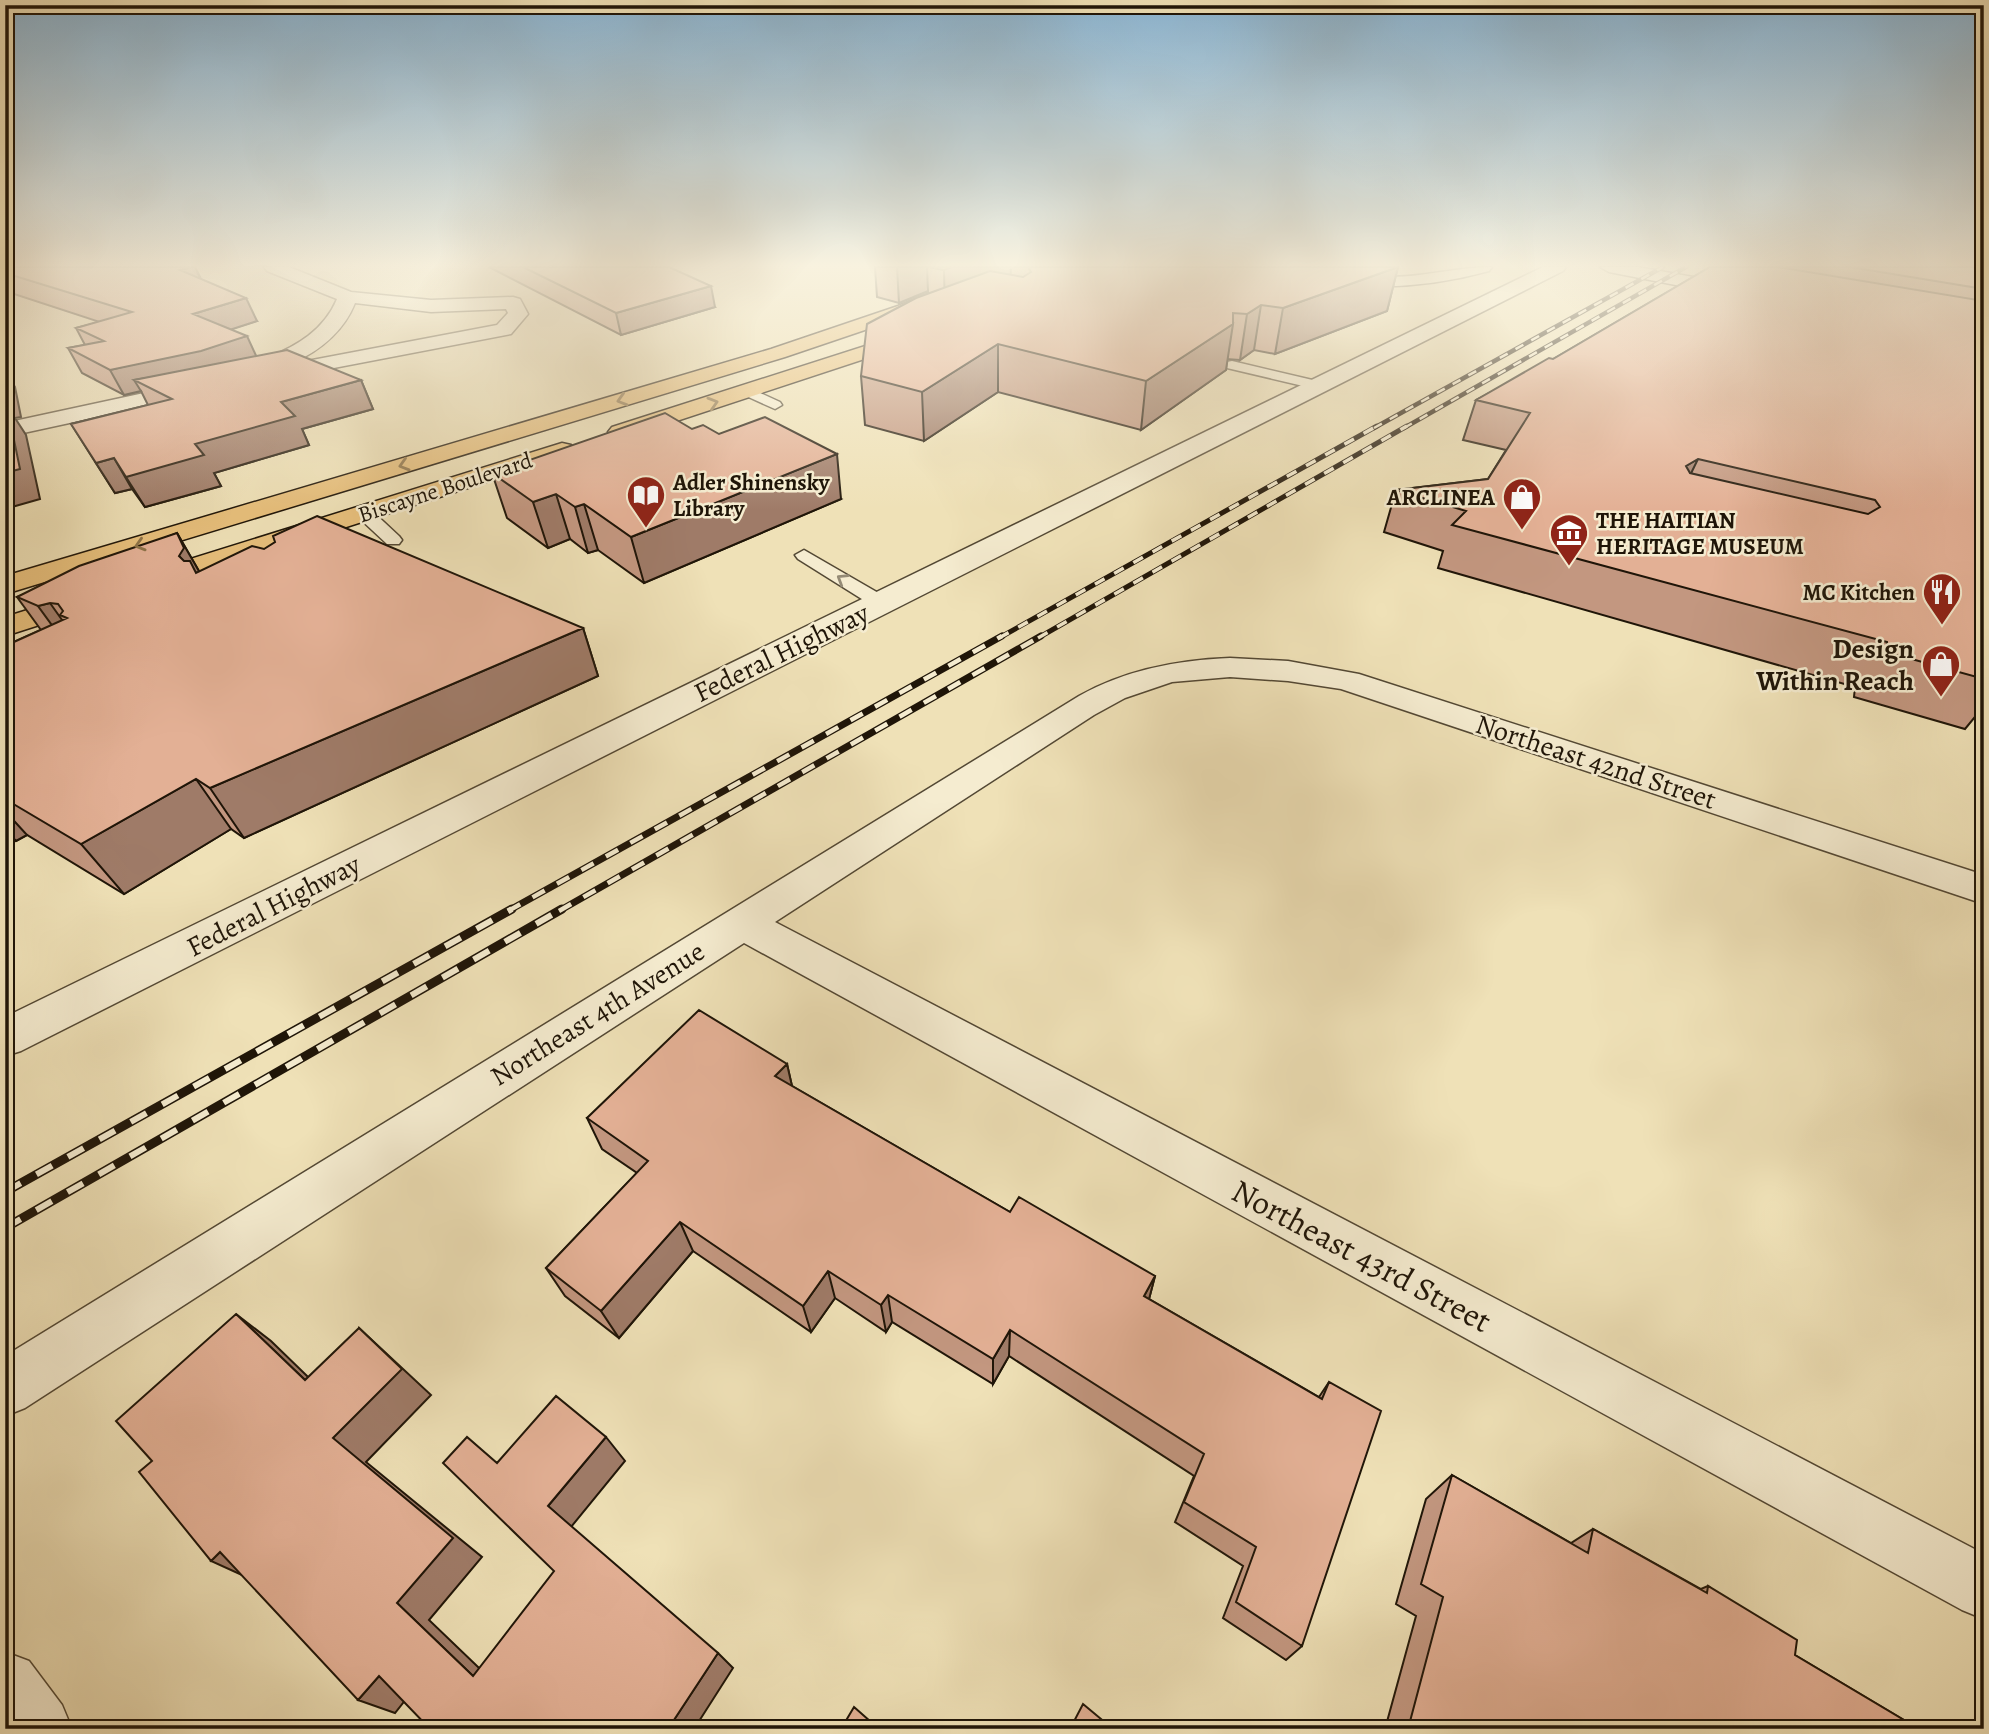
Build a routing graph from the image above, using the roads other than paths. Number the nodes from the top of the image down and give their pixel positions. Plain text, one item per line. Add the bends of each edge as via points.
1 (307, 348) edge
2 (403, 348) edge
3 (793, 348) edge
4 (880, 348) edge
5 (1390, 348) edge
6 (1232, 365) edge
7 (218, 384) edge
8 (1316, 384) junction
9 (749, 392) junction
10 (775, 405) dead end
11 (5, 430) edge
12 (364, 513) junction
13 (393, 540) dead end
14 (248, 549) junction
15 (804, 555) dead end
16 (261, 570) edge
17 (5, 585) edge
18 (880, 602) junction
19 (5, 628) edge
20 (1201, 668) joint
21 (1984, 890) edge
22 (740, 922) junction
23 (5, 1038) edge
24 (5, 1388) edge
25 (1984, 1588) edge
26 (5, 1685) edge
27 (38, 1729) edge

1 - 2 street via 250,375
3 -> 17 main road, Biscayne Boulevard
4 - 9 main road, Biscayne Boulevard
5 - 8 street, Federal Highway
6 - 8 lane
7 - 11 street
8 - 18 street, Federal Highway
9 - 10 lane
12 -> 9 main road, Biscayne Boulevard
12 - 13 lane
12 - 14 main road, Biscayne Boulevard
14 - 16 lane
14 - 19 main road, Biscayne Boulevard
18 -> 15 lane
18 - 23 street, Federal Highway
20 - 21 street, Northeast 42nd Street via 1265,667 1348,681
20 - 22 street, Northeast 4th Avenue via 1146,678 1111,692
22 - 24 street, Northeast 4th Avenue
22 - 25 street, Northeast 43rd Street
26 - 27 street

